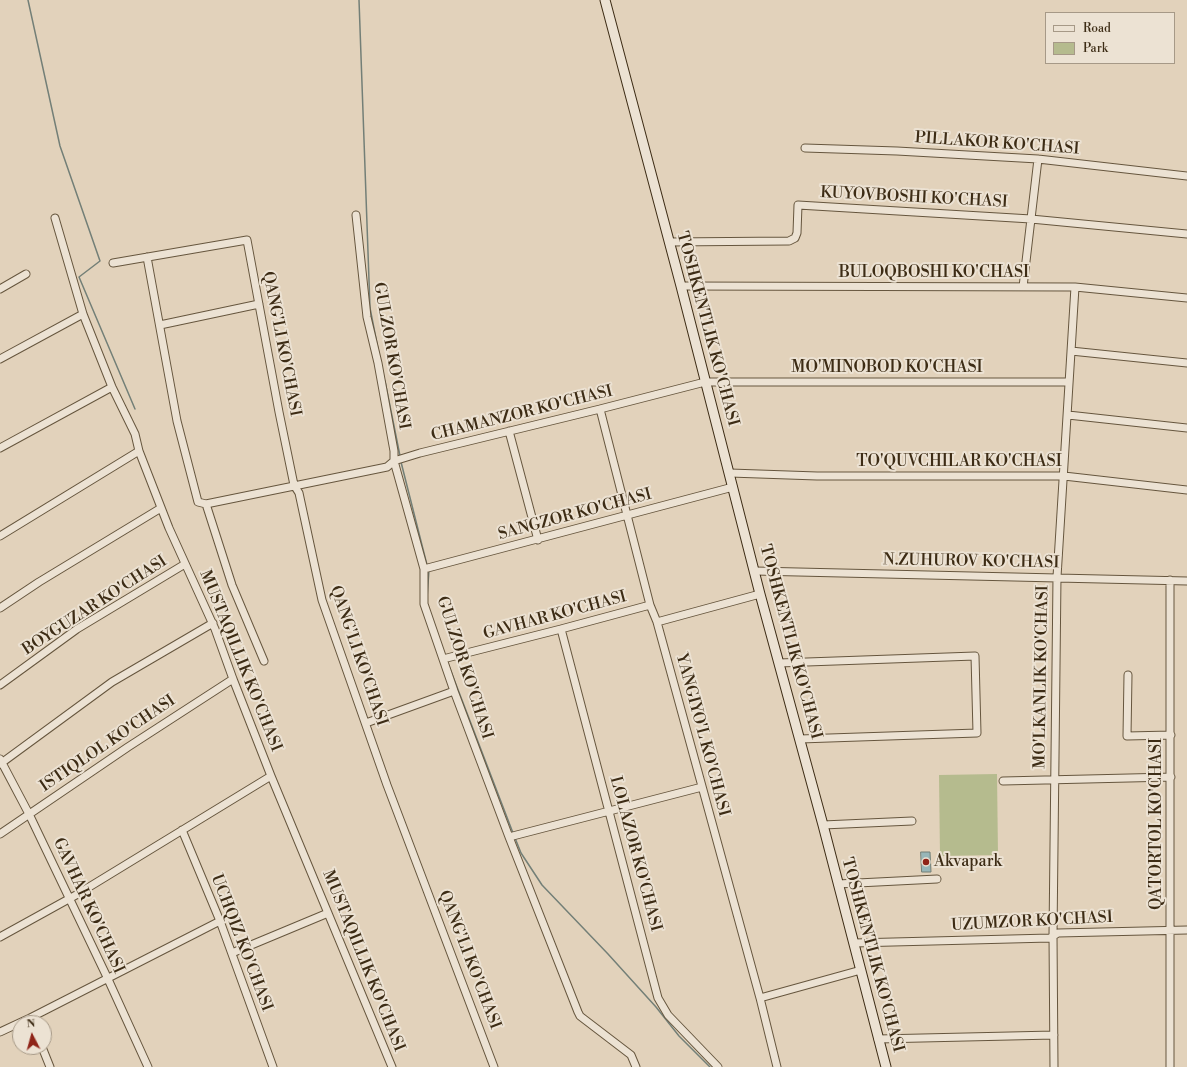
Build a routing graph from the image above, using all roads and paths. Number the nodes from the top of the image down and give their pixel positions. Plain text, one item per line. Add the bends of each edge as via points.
1 (605, 0) edge
2 (805, 148) dead end
3 (1038, 159) junction
4 (1187, 176) edge
5 (356, 215) dead end
6 (55, 218) dead end
7 (1031, 219) junction
8 (1187, 234) edge
9 (669, 242) junction
10 (147, 257) junction
11 (113, 263) dead end
12 (26, 274) dead end
13 (681, 286) junction
14 (1022, 287) junction
15 (1075, 287) junction
16 (0, 289) edge
17 (1187, 298) edge
18 (259, 304) junction
19 (84, 314) junction
20 (160, 325) junction
21 (1071, 351) junction
22 (0, 359) edge
23 (1187, 364) edge
24 (705, 382) junction
25 (1069, 382) junction
26 (112, 387) junction
27 (600, 409) junction
28 (1068, 415) junction
29 (1187, 428) edge
30 (508, 431) junction
31 (0, 448) edge
32 (139, 451) junction
33 (394, 461) junction
34 (730, 474) junction
35 (1064, 476) junction
36 (294, 485) junction
37 (733, 487) junction
38 (1187, 490) edge
39 (206, 504) junction
40 (161, 508) junction
41 (627, 516) junction
42 (0, 536) edge
43 (538, 540) junction
44 (185, 564) junction
45 (424, 569) junction
46 (755, 571) junction
47 (1057, 578) junction
48 (1170, 580) junction
49 (1187, 581) edge
50 (760, 594) junction
51 (650, 605) junction
52 (0, 608) edge
53 (657, 622) junction
54 (213, 623) junction
55 (561, 629) junction
56 (443, 660) junction
57 (264, 661) dead end
58 (779, 663) junction
59 (1128, 675) dead end
60 (233, 679) junction
61 (0, 686) edge
62 (454, 691) junction
63 (366, 723) junction
64 (1171, 735) junction
65 (800, 739) junction
66 (1, 762) edge
67 (271, 776) junction
68 (1171, 777) junction
69 (1055, 780) junction
70 (1003, 781) dead end
71 (702, 787) junction
72 (609, 811) junction
73 (29, 814) junction
74 (912, 821) dead end
75 (823, 825) junction
76 (182, 830) junction
77 (0, 834) edge
78 (509, 837) junction
79 (937, 879) dead end
80 (838, 884) junction
81 (69, 899) junction
82 (328, 913) junction
83 (220, 921) junction
84 (1170, 929) junction
85 (1187, 930) edge
86 (1053, 935) junction
87 (0, 937) edge
88 (854, 942) junction
89 (232, 953) junction
90 (861, 970) junction
91 (107, 977) junction
92 (760, 998) junction
93 (40, 1015) edge
94 (12, 1027) edge
95 (0, 1032) edge
96 (1054, 1035) junction
97 (878, 1039) junction
98 (45, 1055) edge
99 (50, 1067) edge
100 (148, 1067) edge
101 (273, 1067) edge
102 (392, 1067) edge
103 (494, 1067) edge
104 (636, 1067) edge
105 (718, 1067) edge
106 (777, 1067) edge
107 (886, 1067) edge
108 (1054, 1067) edge
109 (1170, 1067) edge

1 - 9 main road, TOSHKENTLIK KO'CHASI
2 - 3 street, PILLAKOR KO'CHASI
3 - 4 street, PILLAKOR KO'CHASI
3 - 7 street
5 - 33 street, GULZOR KO'CHASI via 367,317 378,363
6 - 19 street, MUSTAQILLIK KO'CHASI
7 - 8 street, KUYOVBOSHI KO'CHASI
7 - 9 street, KUYOVBOSHI KO'CHASI via 798,205 797,232 795,238 789,241
7 - 14 street
9 - 13 main road, TOSHKENTLIK KO'CHASI
10 - 11 street
10 - 18 street, QANG'LI KO'CHASI via 247,240
10 - 20 street, MUSTAQILLIK KO'CHASI
12 - 16 street
13 - 14 street, BULOQBOSHI KO'CHASI
13 - 24 main road, TOSHKENTLIK KO'CHASI
14 - 15 street, BULOQBOSHI KO'CHASI
15 - 17 street, BULOQBOSHI KO'CHASI
15 - 21 street, MO'LKANLIK KO'CHASI
18 - 20 street
18 - 36 street, QANG'LI KO'CHASI
19 - 22 street
19 - 26 street, MUSTAQILLIK KO'CHASI
20 - 39 street, MUSTAQILLIK KO'CHASI via 179,428 198,502
21 - 23 street
21 - 25 street, MO'LKANLIK KO'CHASI
24 - 25 street, MO'MINOBOD KO'CHASI
24 - 27 street, CHAMANZOR KO'CHASI
24 - 34 main road, TOSHKENTLIK KO'CHASI
25 - 28 street, MO'LKANLIK KO'CHASI
26 - 31 street
26 - 32 street, MUSTAQILLIK KO'CHASI via 135,434
27 - 30 street, CHAMANZOR KO'CHASI
27 - 41 street, YANGIYO'L KO'CHASI
28 - 29 street
28 - 35 street, MO'LKANLIK KO'CHASI
30 - 33 street, CHAMANZOR KO'CHASI
30 - 43 street
32 - 40 street, MUSTAQILLIK KO'CHASI
32 - 42 street
33 - 36 street, CHAMANZOR KO'CHASI via 387,467
33 - 45 street, GULZOR KO'CHASI
34 - 35 street, TO'QUVCHILAR KO'CHASI
34 - 37 main road, TOSHKENTLIK KO'CHASI
35 - 38 street, TO'QUVCHILAR KO'CHASI
35 - 47 street, MO'LKANLIK KO'CHASI
36 - 39 street, CHAMANZOR KO'CHASI
36 - 63 street, QANG'LI KO'CHASI via 299,493 322,600
37 - 41 street, SANGZOR KO'CHASI
37 - 46 main road, TOSHKENTLIK KO'CHASI
39 - 57 street, MUSTAQILLIK KO'CHASI via 232,586
40 - 44 street, MUSTAQILLIK KO'CHASI
40 - 52 street
41 - 43 street, SANGZOR KO'CHASI
41 - 51 street, YANGIYO'L KO'CHASI
43 - 45 street, SANGZOR KO'CHASI
44 - 54 street, MUSTAQILLIK KO'CHASI
44 - 61 street, BOYGUZAR KO'CHASI via 77,630
45 - 56 street, GULZOR KO'CHASI via 424,604
46 - 47 street, N.ZUHUROV KO'CHASI
46 - 50 main road, TOSHKENTLIK KO'CHASI
47 - 48 street, N.ZUHUROV KO'CHASI
47 - 69 street, MO'LKANLIK KO'CHASI
48 - 49 street, N.ZUHUROV KO'CHASI
48 - 64 street, QATORTOL KO'CHASI
50 - 53 street
50 - 58 main road, TOSHKENTLIK KO'CHASI
51 - 53 street, YANGIYO'L KO'CHASI
51 - 55 street, GAVHAR KO'CHASI
53 - 71 street, YANGIYO'L KO'CHASI
54 - 60 street, MUSTAQILLIK KO'CHASI
54 - 66 street via 112,682
55 - 56 street, GAVHAR KO'CHASI
55 - 72 street, LOLAZOR KO'CHASI
56 - 62 street, GULZOR KO'CHASI
58 - 65 main road, TOSHKENTLIK KO'CHASI
58 - 65 street via 975,656 976,733
59 - 64 street via 1127,736
60 - 67 street, MUSTAQILLIK KO'CHASI
60 - 73 street, ISTIQLOL KO'CHASI
62 - 63 street
62 - 78 street, GULZOR KO'CHASI
63 - 103 street, QANG'LI KO'CHASI
64 - 68 street, QATORTOL KO'CHASI
65 - 75 main road, TOSHKENTLIK KO'CHASI
66 - 73 street, GAVHAR KO'CHASI
67 - 76 street
67 - 82 street, MUSTAQILLIK KO'CHASI
68 - 69 street
68 - 84 street, QATORTOL KO'CHASI
69 - 70 street
69 - 86 street, MO'LKANLIK KO'CHASI
71 - 72 street
71 - 92 street, YANGIYO'L KO'CHASI
72 - 78 street
72 - 105 street, LOLAZOR KO'CHASI via 658,998 668,1015
73 - 77 street, ISTIQLOL KO'CHASI
73 - 81 street, GAVHAR KO'CHASI
74 - 75 street
75 - 80 main road, TOSHKENTLIK KO'CHASI
76 - 81 street
76 - 83 street, UCHQIZ KO'CHASI
78 - 104 street, GULZOR KO'CHASI via 580,1016 630,1055
79 - 80 street
80 - 88 main road, TOSHKENTLIK KO'CHASI
81 - 87 street
81 - 91 street, GAVHAR KO'CHASI
82 - 89 street
82 - 102 street, MUSTAQILLIK KO'CHASI
83 - 89 street, UCHQIZ KO'CHASI
83 - 91 street
84 - 85 street, UZUMZOR KO'CHASI
84 - 86 street, UZUMZOR KO'CHASI
84 - 109 street, QATORTOL KO'CHASI
86 - 88 street, UZUMZOR KO'CHASI via 1050,938
86 - 96 street, MO'LKANLIK KO'CHASI
88 - 90 main road, TOSHKENTLIK KO'CHASI
89 - 101 street, UCHQIZ KO'CHASI
90 - 92 street
90 - 97 main road, TOSHKENTLIK KO'CHASI
91 - 93 street
91 - 100 street, GAVHAR KO'CHASI
92 - 106 street, YANGIYO'L KO'CHASI
94 - 95 street
96 - 97 street
96 - 108 street, MO'LKANLIK KO'CHASI
97 - 107 main road, TOSHKENTLIK KO'CHASI
98 - 99 street

